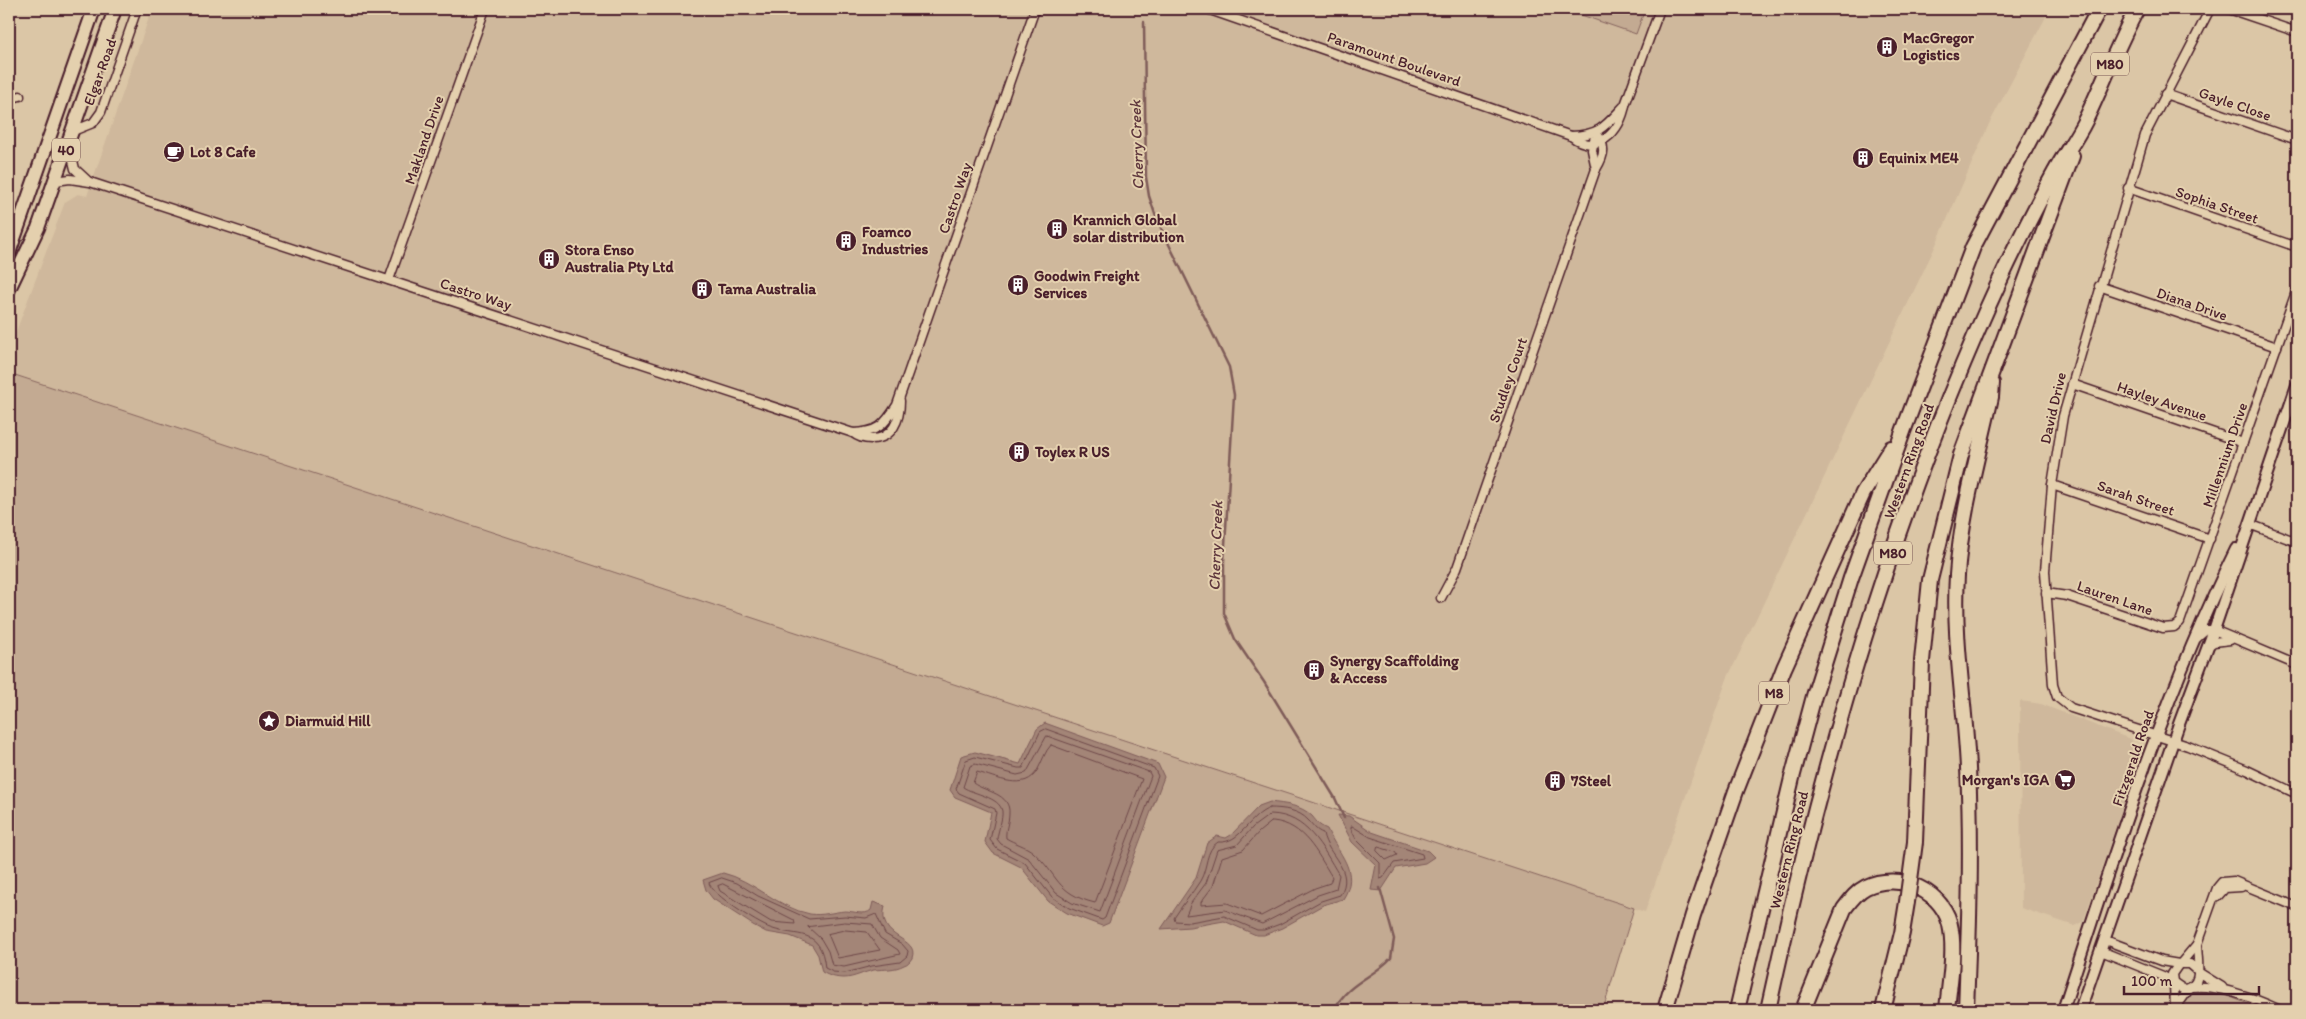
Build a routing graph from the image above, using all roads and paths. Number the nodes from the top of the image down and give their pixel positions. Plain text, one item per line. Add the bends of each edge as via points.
1 (94, 9) edge
2 (115, 9) edge
3 (137, 9) edge
4 (485, 9) edge
5 (1035, 9) edge
6 (1207, 9) edge
7 (1660, 9) edge
8 (2099, 9) edge
9 (2137, 9) edge
10 (2210, 9) edge
11 (2229, 9) edge
12 (2297, 32) edge
13 (2164, 94) junction
14 (20, 96) dead end
15 (9, 99) edge
16 (1625, 105) junction
17 (2085, 120) junction
18 (1596, 132) junction
19 (71, 136) junction
20 (1571, 136) junction
21 (2297, 140) edge
22 (1597, 142) junction
23 (1596, 170) junction
24 (55, 181) junction
25 (90, 182) junction
26 (2128, 188) junction
27 (2297, 247) edge
28 (9, 252) edge
29 (389, 280) junction
30 (2099, 286) junction
31 (9, 289) edge
32 (2297, 289) edge
33 (2277, 347) junction
34 (1992, 368) junction
35 (2072, 384) junction
36 (2297, 386) edge
37 (1904, 429) junction
38 (2243, 443) junction
39 (2052, 485) junction
40 (2249, 524) junction
41 (2210, 538) junction
42 (2297, 542) edge
43 (2046, 593) junction
44 (1441, 598) dead end
45 (2174, 627) joint
46 (2214, 630) junction
47 (2232, 640) junction
48 (2192, 645) junction
49 (2208, 646) junction
50 (2297, 665) edge
51 (2155, 736) junction
52 (2173, 742) junction
53 (2297, 794) edge
54 (2297, 907) edge
55 (2088, 934) junction
56 (2105, 940) junction
57 (2084, 944) junction
58 (2197, 944) junction
59 (2101, 951) junction
60 (2180, 964) junction
61 (2198, 971) junction
62 (2174, 983) junction
63 (2191, 988) junction
64 (2226, 990) junction
65 (2254, 1001) junction
66 (2174, 1009) edge
67 (1664, 1010) edge
68 (1737, 1010) edge
69 (1768, 1010) edge
70 (1803, 1010) edge
71 (1883, 1010) edge
72 (1947, 1010) edge
73 (1966, 1010) edge
74 (2062, 1010) edge
75 (2080, 1010) edge
76 (2269, 1010) edge
77 (2280, 1010) edge

1 - 28 main road, 40
2 - 19 main road, 40
3 - 19 street, Elgar Road via 102,112 93,123
4 - 29 street, Makland Drive
5 - 29 street, Castro Way via 900,396 884,424 872,432 853,433
6 - 20 street, Paramount Boulevard
7 - 16 street
8 - 37 highway, Western Ring Road / M80 via 1973,247
9 - 17 highway, Western Ring Road / M80
10 - 13 street, David Drive
11 - 12 street
13 - 21 street, Gayle Close
13 - 26 street, David Drive via 2148,126
14 - 15 street
16 - 18 street
16 - 22 street via 1619,125
17 - 34 highway
17 - 69 highway, Western Ring Road / M80 via 2001,277 1916,487 1832,745
18 - 20 street, Paramount Boulevard
18 - 22 street, Studley Court
19 - 24 main road, 40
19 - 25 street via 75,169
20 - 22 street, Paramount Boulevard via 1579,143
22 - 23 street, Studley Court
22 - 23 street, Studley Court via 1604,154
23 - 44 street, Studley Court via 1457,568
24 - 25 street, Castro Way
24 - 31 main road, 40 via 38,228
25 - 29 street, Castro Way
26 - 27 street, Sophia Street
26 - 30 street, David Drive
30 - 33 street, Diana Drive
30 - 35 street, David Drive
32 - 33 street, Millennium Drive
33 - 38 street, Millennium Drive
34 - 71 highway, bridge via 1956,470 1930,580 1922,661 1915,842 1907,902
34 - 73 highway via 1991,397 1965,512 1957,575 1957,644 1969,803
35 - 38 street, Hayley Avenue
35 - 39 street, David Drive via 2063,416
36 - 40 street, Fitzgerald Road
37 - 67 highway, M8 via 1863,493 1784,668 1736,791
37 - 68 highway, Western Ring Road / M80 via 1851,578 1814,696
38 - 41 street, Millennium Drive
39 - 41 street, Sarah Street
39 - 43 street, David Drive
40 - 42 street
40 - 46 street, Fitzgerald Road
40 - 48 street, Fitzgerald Road
41 - 45 street, Millennium Drive via 2184,612
43 - 45 street, Lauren Lane via 2067,596 2154,626
43 - 51 street, David Drive via 2053,685 2057,697 2071,708
46 - 47 street
46 - 48 street via 2202,632
46 - 49 street, Fitzgerald Road
47 - 49 street
47 - 50 street
48 - 51 street, Fitzgerald Road
49 - 52 street, Fitzgerald Road
51 - 52 street, David Drive
51 - 55 street, Fitzgerald Road
52 - 53 street, David Drive via 2247,770
52 - 56 street, Fitzgerald Road
54 - 58 street via 2245,887 2223,885
55 - 56 street
55 - 57 street, Fitzgerald Road
56 - 59 street, Fitzgerald Road
56 - 60 street via 2161,961
57 - 59 street
57 - 74 street, Fitzgerald Road
58 - 60 street
58 - 61 street
59 - 62 street
59 - 75 street, Fitzgerald Road
60 - 61 street via 2190,964
60 - 62 street via 2172,974
61 - 63 street via 2198,981
61 - 64 street
62 - 63 street via 2183,989
62 - 66 street
63 - 64 street via 2202,986
63 - 66 street
64 - 65 street
65 - 76 street
65 - 77 street
70 - 72 highway via 1844,909 1865,888 1894,882 1911,884 1928,892 1949,921 1952,944

